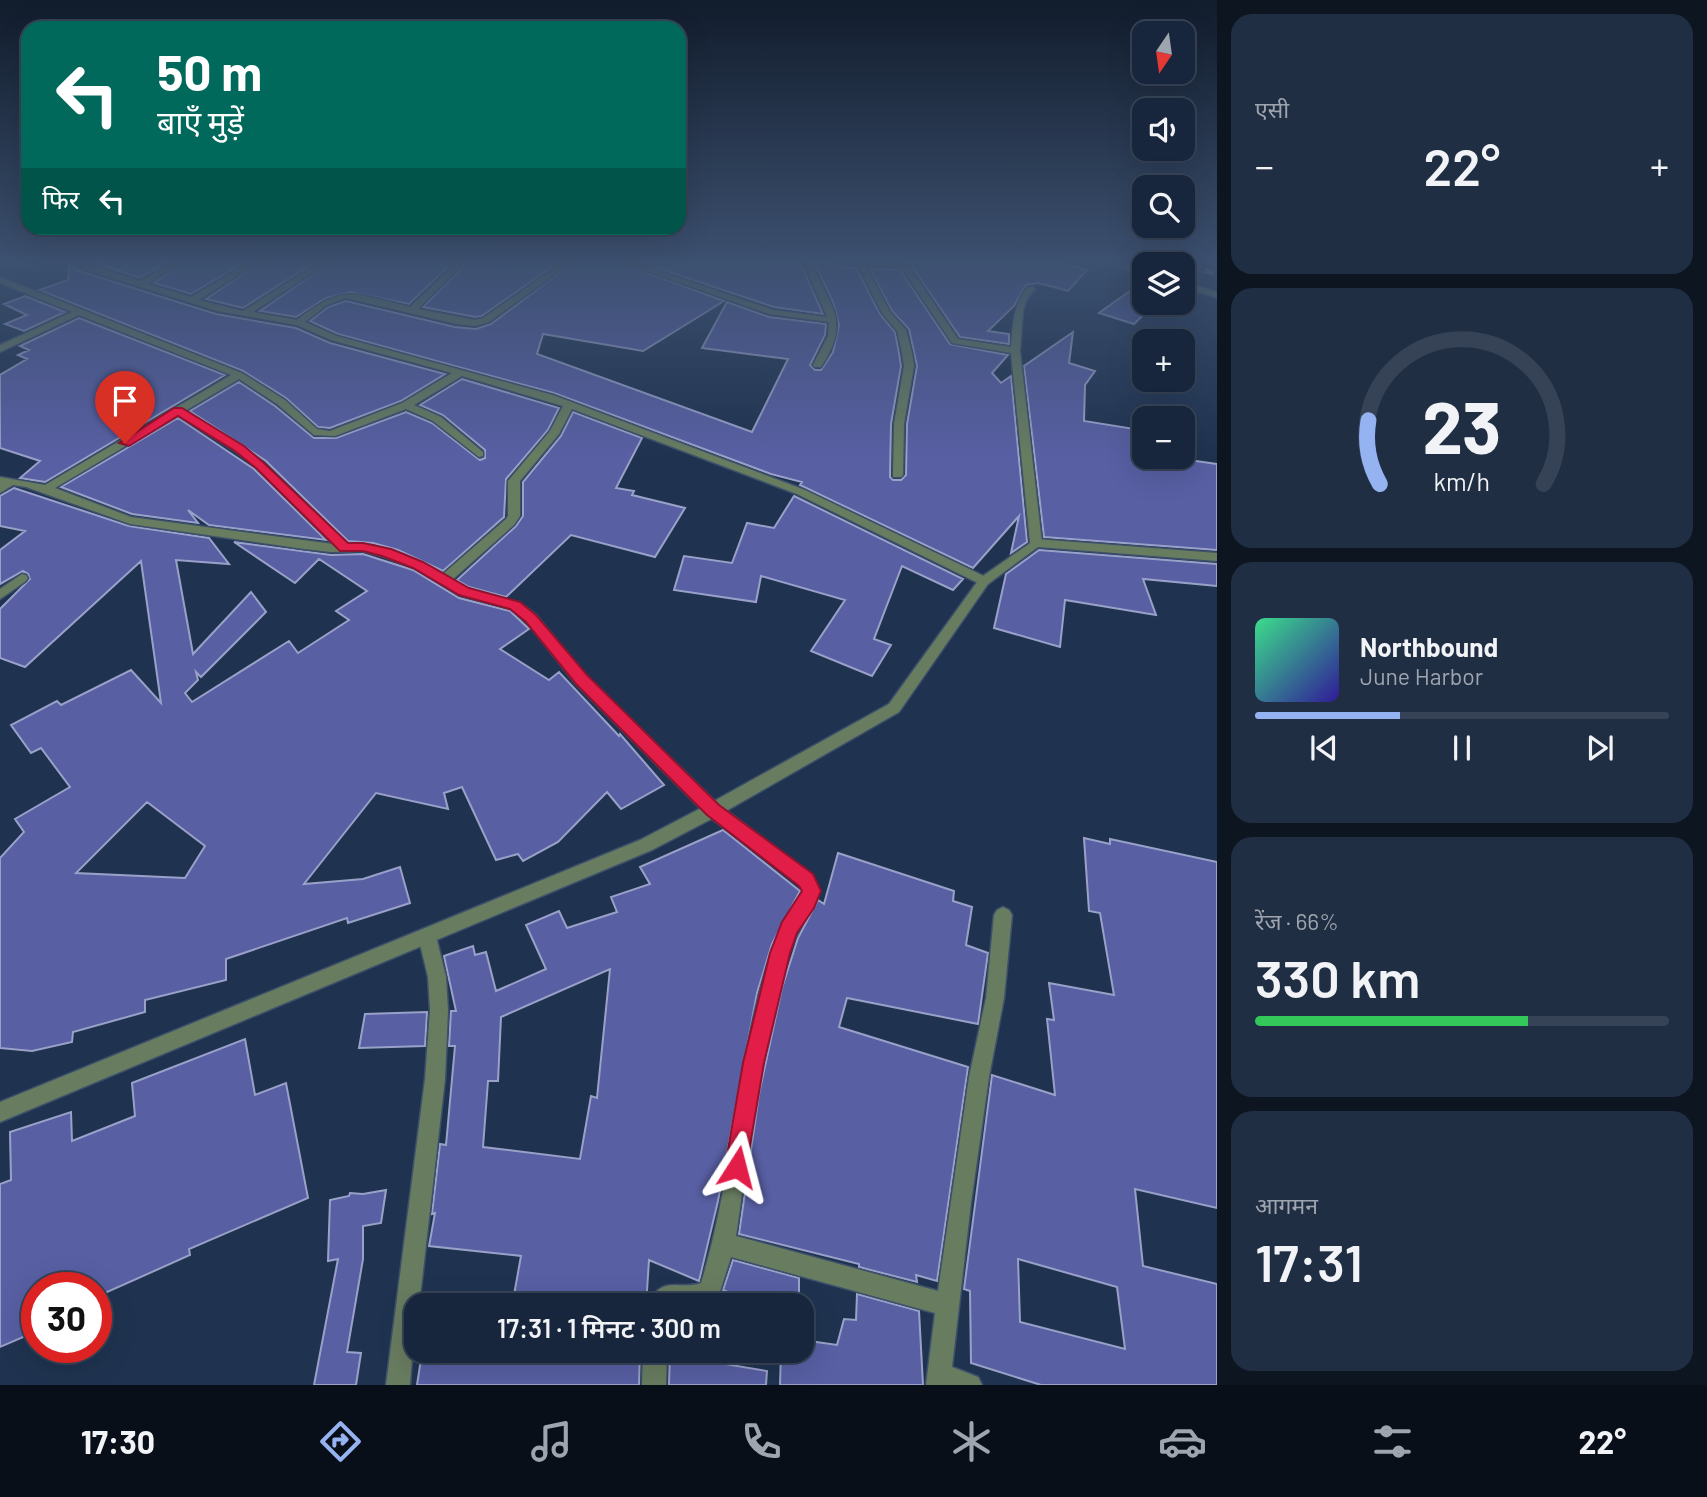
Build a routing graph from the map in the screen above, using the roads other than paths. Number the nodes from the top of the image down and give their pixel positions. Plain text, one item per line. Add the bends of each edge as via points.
1 (47, 327) edge
2 (115, 327) edge
3 (307, 327) edge
4 (834, 327) edge
5 (898, 327) edge
6 (945, 327) edge
7 (1017, 327) edge
8 (0, 349) edge
9 (1015, 351) junction
10 (818, 365) dead end
11 (460, 373) junction
12 (239, 375) junction
13 (406, 405) junction
14 (569, 405) junction
15 (178, 411) junction
16 (479, 454) dead end
17 (897, 475) dead end
18 (6, 480) edge
19 (47, 488) junction
20 (0, 490) edge
21 (1036, 544) junction
22 (344, 548) junction
23 (1217, 557) edge
24 (22, 578) dead end
25 (444, 580) junction
26 (984, 581) junction
27 (0, 596) edge
28 (713, 810) junction
29 (1003, 915) dead end
30 (427, 936) junction
31 (0, 1112) edge
32 (724, 1244) junction
33 (704, 1293) edge
34 (948, 1304) junction
35 (655, 1363) edge
36 (938, 1379) edge
37 (398, 1385) edge
38 (654, 1385) edge
39 (970, 1385) edge

1 - 8 street
2 - 12 street
3 - 11 street
4 - 10 street via 835,337
5 - 17 street via 909,366 899,424
6 - 9 street via 955,341
7 - 9 street
9 - 21 street
11 - 13 street
11 - 14 street
12 - 13 street via 321,434
12 - 15 street
13 - 16 street via 437,419
14 - 25 street via 555,432 514,481 510,522
14 - 26 street via 801,492
15 - 19 street
15 - 22 street via 260,465
18 - 19 street
18 - 20 street
19 - 22 street via 130,520
21 - 23 street
21 - 26 street
22 - 25 street via 386,552
24 - 27 street
25 - 28 street via 464,592 515,606 531,618 581,680
26 - 28 street via 894,708
28 - 30 street via 646,845
28 - 32 street via 806,880 811,891 780,953 754,1063
29 - 34 street via 995,998 979,1077
30 - 31 street
30 - 37 street via 437,977 438,1038
32 - 33 street via 710,1290
32 - 34 street
34 - 36 street
35 - 38 street
36 - 39 street

